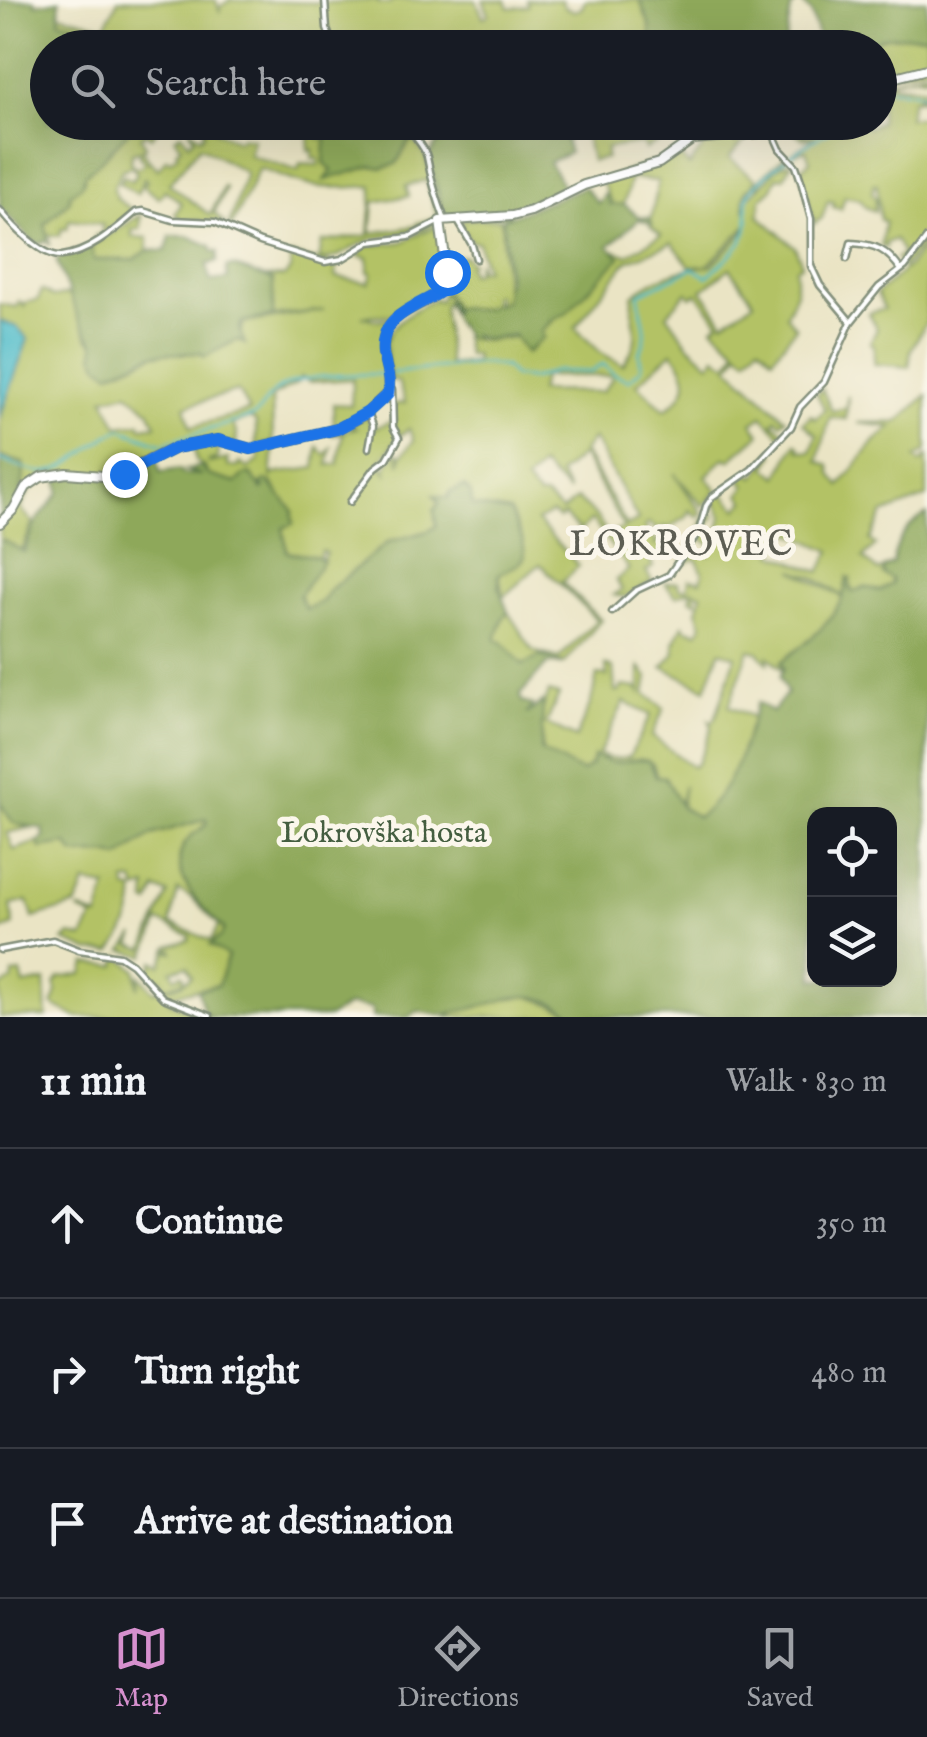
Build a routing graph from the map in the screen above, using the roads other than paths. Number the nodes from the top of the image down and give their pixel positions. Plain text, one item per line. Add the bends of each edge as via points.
1 (326, 0) edge
2 (327, 30) edge
3 (927, 69) edge
4 (897, 76) edge
5 (415, 140) edge
6 (694, 140) edge
7 (775, 140) edge
8 (0, 210) edge
9 (459, 218) junction
10 (442, 221) junction
11 (927, 238) edge
12 (476, 259) dead end
13 (847, 259) dead end
14 (902, 270) junction
15 (851, 322) junction
16 (389, 378) junction
17 (368, 412) junction
18 (369, 448) dead end
19 (350, 502) dead end
20 (0, 523) edge
21 (612, 612) dead end
22 (0, 950) edge
23 (210, 1016) edge

1 - 2 street
3 - 4 street
5 - 10 street via 426,154
6 - 9 street via 664,160 584,185 546,206 512,216
7 - 15 street via 798,172 811,220 811,266
8 - 10 street via 32,242 63,256 143,211 226,225 325,262
9 - 10 street
9 - 12 street
10 - 16 street via 445,287 388,326 383,348
11 - 14 street
13 - 14 street via 853,242 877,246
14 - 15 street via 879,286
15 - 21 street via 824,382 791,427 751,470 712,497 699,531 669,575 635,591
16 - 17 street via 382,402
16 - 19 street via 399,438
17 - 18 street
17 - 20 street via 337,429 251,449 218,440 175,448 115,477 41,476
22 - 23 street via 54,940 120,956 163,998

